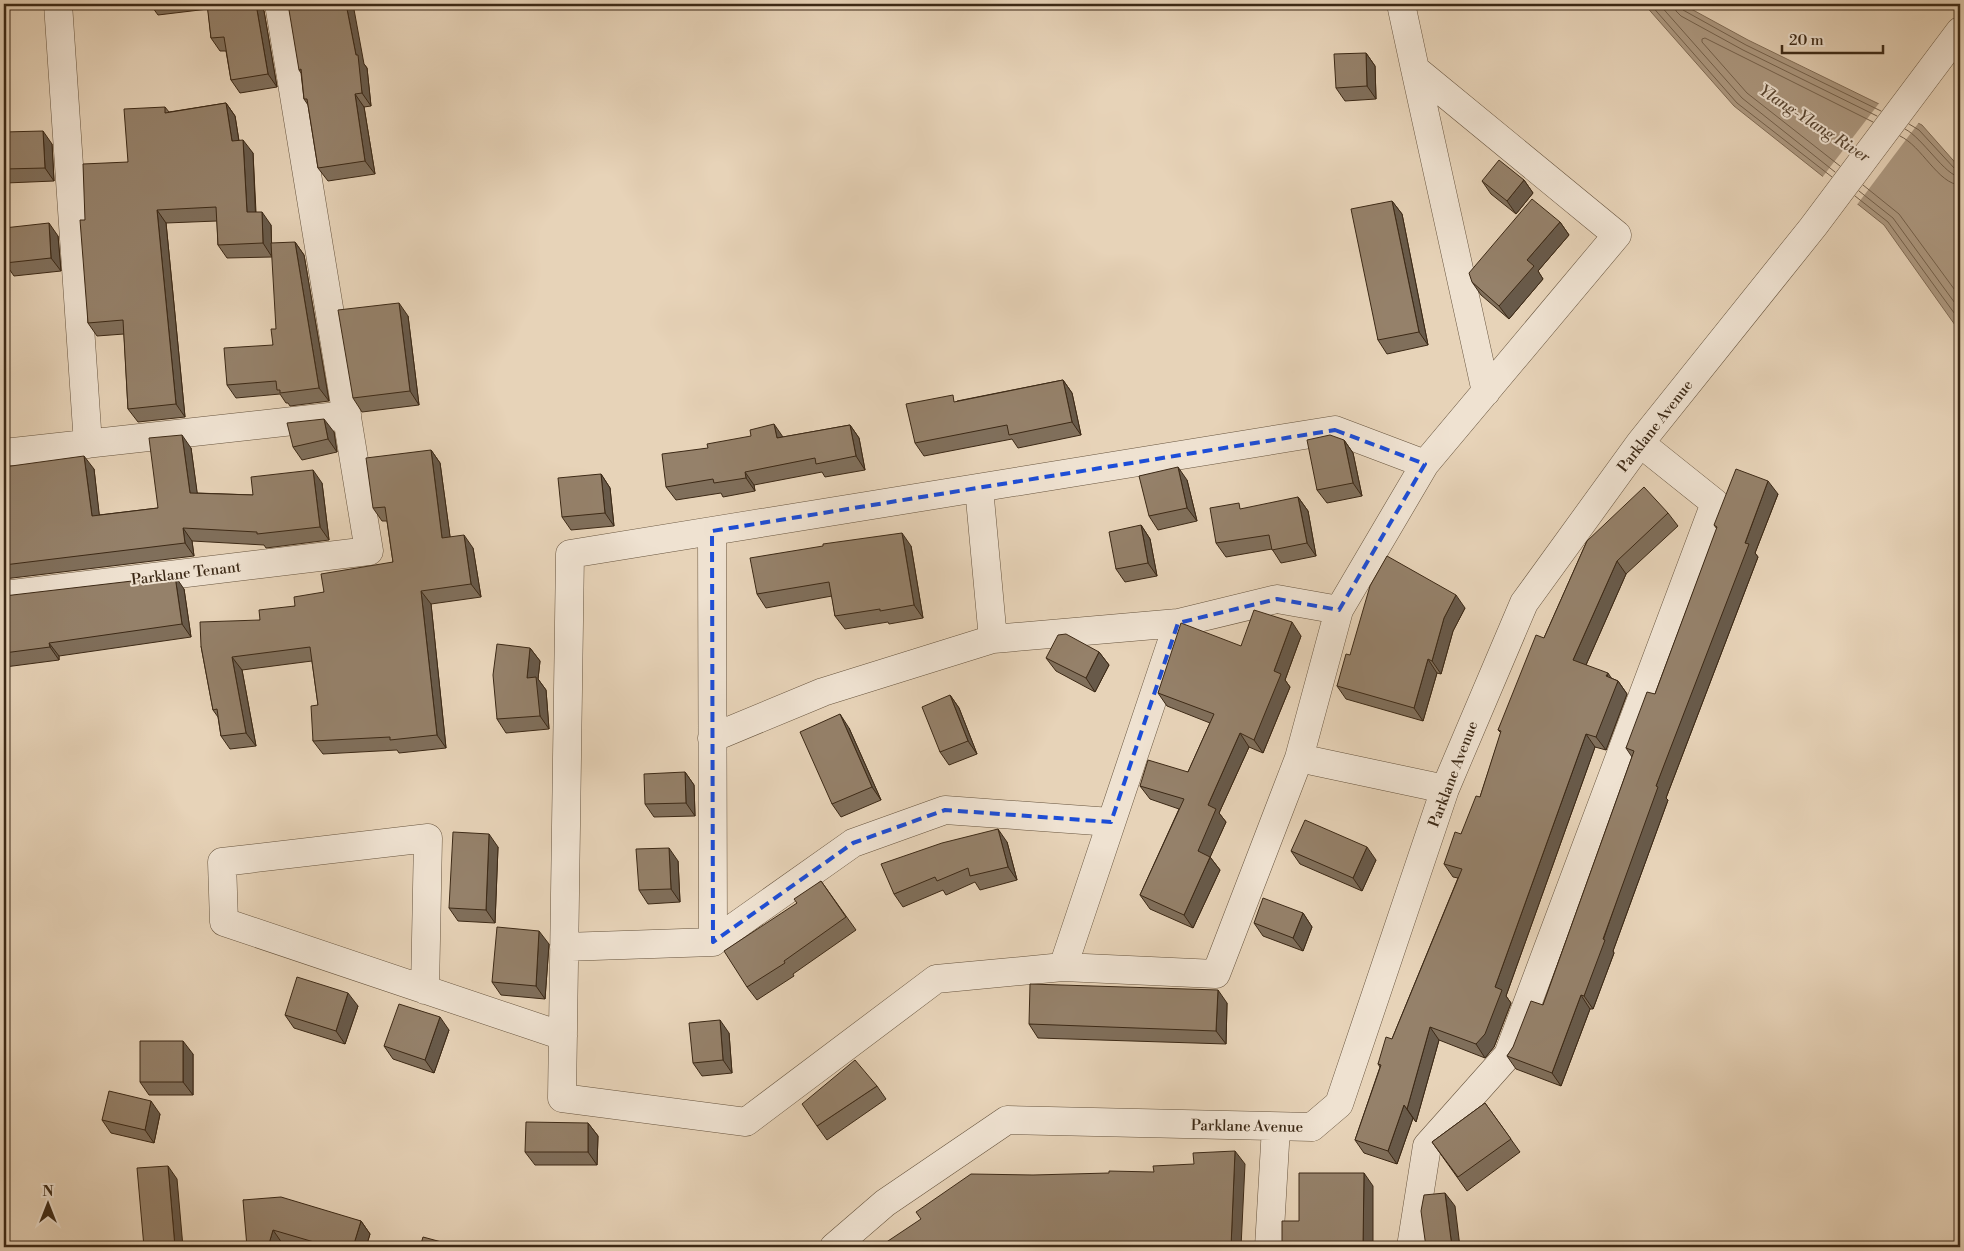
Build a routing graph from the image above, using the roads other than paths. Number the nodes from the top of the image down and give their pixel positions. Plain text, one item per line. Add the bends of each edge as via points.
1 (58, 4) edge
2 (279, 4) edge
3 (1401, 4) edge
4 (1960, 30) edge
5 (1415, 69) junction
6 (1486, 392) junction
7 (347, 415) junction
8 (1640, 443) junction
9 (88, 444) junction
10 (4, 454) edge
11 (1425, 464) junction
12 (979, 488) junction
13 (712, 531) junction
14 (4, 595) edge
15 (1339, 610) junction
16 (1178, 623) junction
17 (993, 639) junction
18 (712, 738) junction
19 (1299, 758) junction
20 (1445, 789) junction
21 (1111, 822) junction
22 (713, 942) junction
23 (564, 947) junction
24 (1063, 967) junction
25 (425, 990) junction
26 (563, 1036) junction
27 (1276, 1127) junction
28 (834, 1247) edge
29 (1270, 1247) edge
30 (1411, 1247) edge

1 - 9 street
2 - 7 street
3 - 5 street
4 - 8 street, Parklane Avenue via 1813,227
5 - 6 street
5 - 6 street via 1617,235
6 - 11 street
7 - 9 street
7 - 14 street, Parklane Tenant via 369,551
8 - 20 street, Parklane Avenue via 1524,603
8 - 30 street via 1715,503 1508,1055 1427,1146
9 - 10 street
11 - 12 street via 1335,430
11 - 15 street
12 - 13 street
12 - 17 street
13 - 18 street
13 - 23 street via 570,554
15 - 16 street via 1278,599
15 - 19 street
16 - 17 street
16 - 21 street
17 - 18 street via 823,692
18 - 22 street
19 - 20 street
19 - 24 street via 1216,974
20 - 27 street, Parklane Avenue via 1339,1104 1312,1127
21 - 22 street via 945,810 853,843
21 - 24 street
22 - 23 street
23 - 26 street
24 - 26 street via 936,979 746,1122 562,1098
25 - 25 street via 224,922 222,862 428,838
25 - 26 street
27 - 28 street, Parklane Avenue via 1007,1120 885,1203
27 - 29 street

